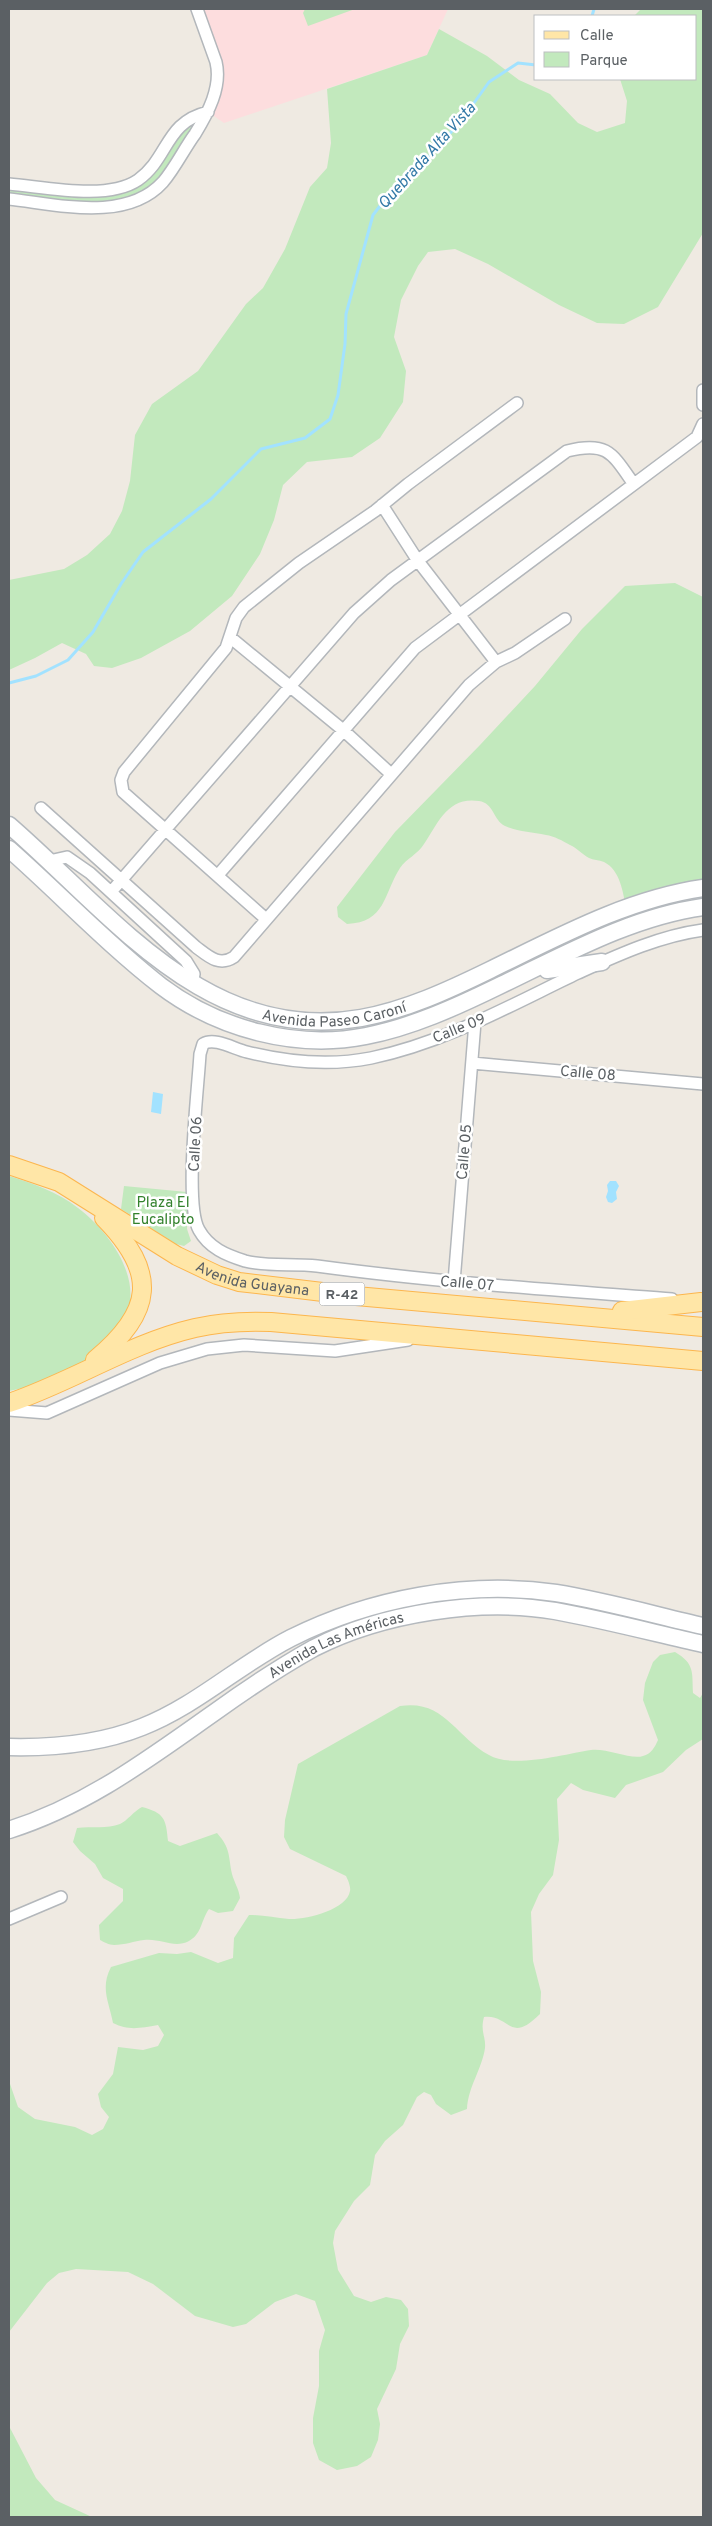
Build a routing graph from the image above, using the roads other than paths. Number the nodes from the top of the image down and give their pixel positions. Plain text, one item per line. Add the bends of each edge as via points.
1 (197, 9) edge
2 (208, 112) junction
3 (9, 184) edge
4 (9, 199) edge
5 (703, 390) edge
6 (517, 403) dead end
7 (703, 405) edge
8 (703, 424) edge
9 (633, 483) junction
10 (382, 505) junction
11 (418, 561) junction
12 (459, 613) junction
13 (565, 619) dead end
14 (232, 638) junction
15 (496, 662) junction
16 (291, 686) junction
17 (343, 730) junction
18 (391, 774) junction
19 (41, 808) dead end
20 (9, 825) edge
21 (166, 829) junction
22 (9, 849) edge
23 (48, 861) junction
24 (218, 875) junction
25 (122, 879) junction
26 (703, 888) edge
27 (111, 892) junction
28 (703, 907) edge
29 (266, 919) junction
30 (703, 930) edge
31 (602, 962) junction
32 (514, 979) junction
33 (192, 984) junction
34 (475, 1022) junction
35 (203, 1044) joint
36 (472, 1063) junction
37 (703, 1084) edge
38 (9, 1166) edge
39 (86, 1199) junction
40 (232, 1256) joint
41 (454, 1282) junction
42 (702, 1302) edge
43 (563, 1314) junction
44 (703, 1327) edge
45 (430, 1336) junction
46 (703, 1361) edge
47 (70, 1377) junction
48 (9, 1403) edge
49 (9, 1410) edge
50 (585, 1599) junction
51 (359, 1611) junction
52 (584, 1617) junction
53 (703, 1626) edge
54 (364, 1628) junction
55 (703, 1644) edge
56 (9, 1747) edge
57 (9, 1830) edge
58 (61, 1897) dead end
59 (9, 1919) edge

1 - 2 street via 218,70
2 - 3 street via 187,119 177,128 146,173 117,189 94,191
2 - 4 street via 163,181 149,193 130,202 102,207
5 - 7 street
6 - 10 street
8 - 9 street via 697,437
9 - 11 street via 604,448 567,451
9 - 12 street
10 - 11 street
10 - 14 street via 298,563 244,607 236,618
11 - 12 street
11 - 16 street via 365,603
12 - 15 street
12 - 17 street via 400,663
13 - 15 street
14 - 16 street
14 - 21 street via 210,670 122,776 122,792
15 - 18 street via 468,685
16 - 17 street
16 - 21 street
17 - 18 street
17 - 24 street
18 - 29 street
19 - 25 street
20 - 23 street, Avenida Paseo Caroní
21 - 24 street
21 - 25 street
22 - 32 street, Avenida Paseo Caroní via 100,934 163,987 204,1012 250,1030 320,1040 366,1036 427,1018
23 - 27 street via 62,857 71,859
23 - 33 street, Avenida Paseo Caroní via 132,938
24 - 29 street
25 - 27 street
25 - 29 street via 214,960 234,957
26 - 33 street, Avenida Paseo Caroní via 631,906 420,1001 362,1018 320,1022 277,1017 233,1005
27 - 33 street via 186,961 193,972
28 - 32 street, Avenida Paseo Caroní via 638,923
30 - 31 street, Calle 09 via 667,937
31 - 32 street via 549,969
31 - 34 street, Calle 09
34 - 35 street, Calle 09 via 395,1052 345,1061 294,1061 244,1052 218,1043
34 - 36 street, Calle 05
35 - 40 street, Calle 06 via 192,1209 206,1241
36 - 37 street, Calle 08
36 - 41 street, Calle 05
38 - 39 main road, Avenida Guayana / R-42 via 59,1182
39 - 43 main road, Avenida Guayana / R-42 via 176,1256 239,1282
39 - 47 main road via 133,1253 139,1265 142,1290 137,1313 122,1336 96,1360
40 - 41 street, Calle 07 via 247,1261
41 - 42 street, Calle 07
42 - 43 main road via 644,1310
43 - 44 main road, Avenida Guayana / R-42
45 - 46 main road, R-42
45 - 47 main road, R-42 via 271,1322 217,1324 164,1337
45 - 49 street via 335,1350 226,1346 160,1363 47,1413
47 - 48 main road, R-42
50 - 51 street, Avenida Las Américas via 530,1590 472,1590 406,1599
50 - 52 street
50 - 53 street, Avenida Las Américas
51 - 54 street
51 - 56 street, Avenida Las Américas via 292,1638 143,1727 77,1743
52 - 54 street, Avenida Las Américas via 528,1608 473,1608 410,1616
52 - 55 street, Avenida Las Américas
54 - 57 street, Avenida Las Américas via 315,1648 263,1678 84,1800 36,1822
58 - 59 street

